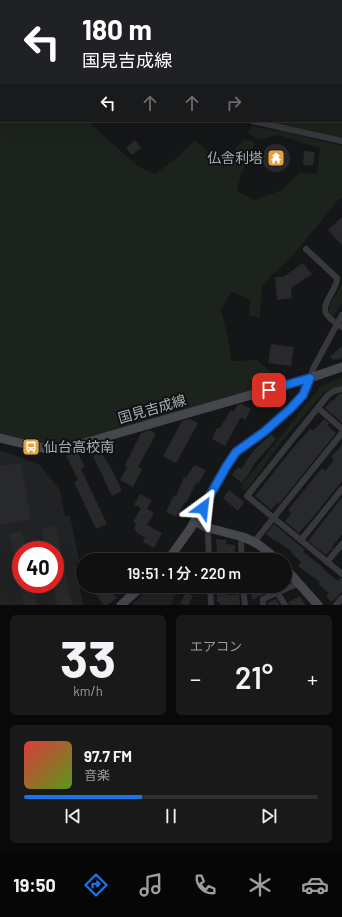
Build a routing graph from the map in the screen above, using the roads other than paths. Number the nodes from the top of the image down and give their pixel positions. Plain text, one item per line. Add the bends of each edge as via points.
1 (256, 122) edge
2 (342, 141) edge
3 (306, 249) dead end
4 (342, 316) edge
5 (340, 326) edge
6 (342, 367) edge
7 (310, 378) junction
8 (342, 389) edge
9 (318, 408) junction
10 (342, 428) edge
11 (342, 433) edge
12 (0, 438) edge
13 (342, 489) edge
14 (274, 518) junction
15 (195, 521) junction
16 (209, 529) junction
17 (243, 537) junction
18 (301, 540) junction
19 (254, 542) junction
20 (342, 544) edge
21 (173, 553) edge
22 (209, 553) edge
23 (242, 553) edge
24 (269, 553) edge
25 (327, 562) junction
26 (342, 574) edge
27 (292, 576) edge
28 (299, 583) junction
29 (292, 586) edge
30 (134, 593) edge
31 (210, 593) edge
32 (243, 593) edge
33 (275, 593) edge
34 (278, 593) edge
35 (342, 598) edge
36 (121, 605) edge
37 (211, 605) edge
38 (244, 605) edge
39 (263, 605) edge
40 (285, 605) edge
41 (318, 605) edge
42 (336, 605) edge

1 - 2 street
3 - 5 street via 337,278 325,311 327,316
4 - 5 street
5 - 7 street
6 - 7 street, 国見吉成線
7 - 12 street, 国見吉成線 via 67,448 48,449
7 - 15 street via 303,395 290,409 236,452
8 - 9 street via 328,395
9 - 10 street
9 - 14 street via 247,496
11 - 14 street
13 - 18 street
14 - 18 street
14 - 19 street
15 - 16 street
15 - 21 street
16 - 17 street
16 - 22 street
17 - 19 street
17 - 23 street
18 - 25 street
19 - 24 street
20 - 25 street
25 - 26 street
27 - 28 street
28 - 29 street
28 - 41 street
30 - 36 street
31 - 37 street
32 - 38 street
33 - 39 street via 263,599
34 - 40 street
35 - 42 street

